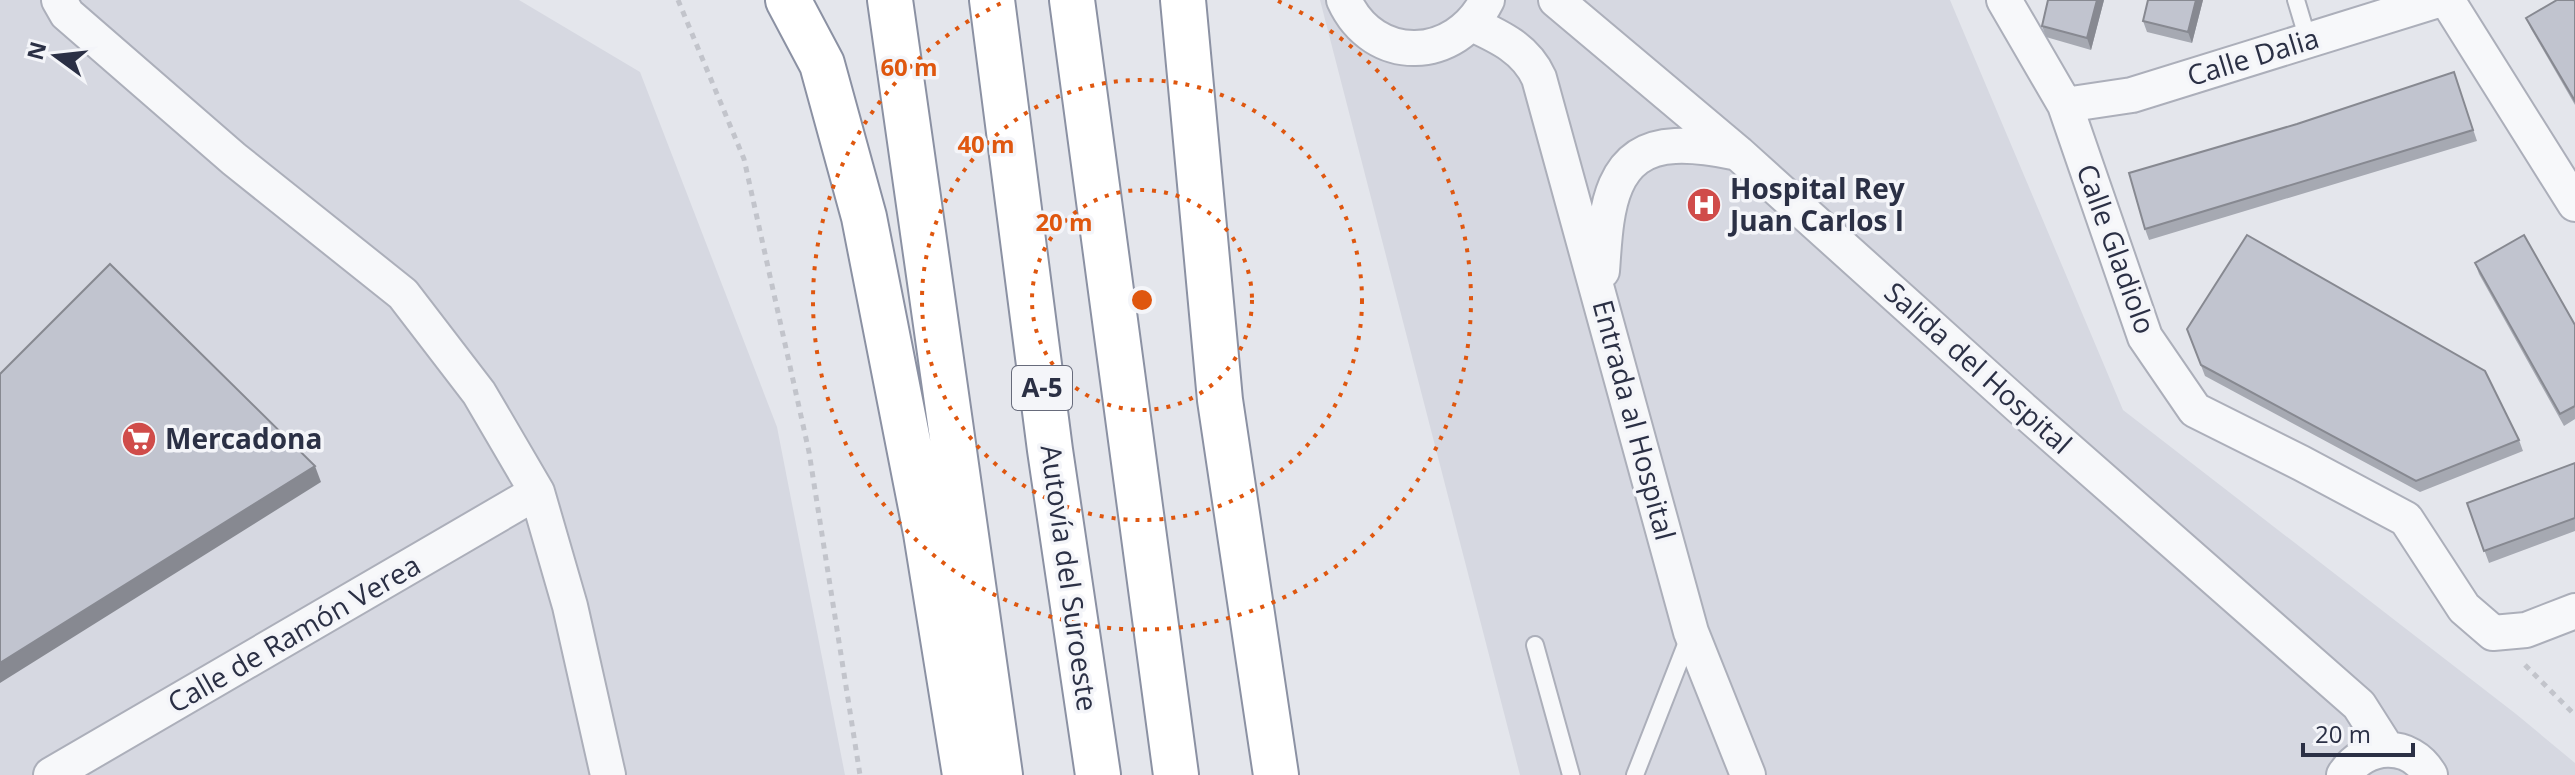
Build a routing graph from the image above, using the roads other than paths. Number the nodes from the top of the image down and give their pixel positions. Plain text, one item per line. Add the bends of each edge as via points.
1 (59, 0) edge
2 (788, 0) edge
3 (890, 0) edge
4 (992, 0) edge
5 (1072, 0) edge
6 (1183, 0) edge
7 (1344, 0) edge
8 (1556, 0) edge
9 (2004, 0) edge
10 (2296, 0) edge
11 (2438, 0) edge
12 (2447, 0) edge
13 (1480, 12) edge
14 (2308, 40) junction
15 (2065, 105) junction
16 (1738, 153) junction
17 (2575, 204) edge
18 (1600, 296) junction
19 (537, 492) junction
20 (2575, 611) edge
21 (1691, 632) junction
22 (1535, 645) dead end
23 (992, 718) junction
24 (2387, 749) junction
25 (2431, 774) edge
26 (51, 775) edge
27 (608, 775) edge
28 (965, 775) edge
29 (1000, 775) edge
30 (1006, 775) edge
31 (1098, 775) edge
32 (1176, 775) edge
33 (1276, 775) edge
34 (1571, 775) edge
35 (1635, 775) edge
36 (1748, 775) edge
37 (2344, 775) edge

1 - 19 street via 67,14 234,159 403,294 479,393
2 - 28 highway via 822,64 864,217 926,533
3 - 23 highway
4 - 31 highway, Autovía del Suroeste / A-5
5 - 32 highway
6 - 33 highway via 1220,400
7 - 13 street via 1366,31 1406,47 1449,41
8 - 16 street, Salida del Hospital
9 - 15 street, Calle Gladiolo
10 - 14 lane
11 - 14 street, Calle Dalia
12 - 17 street
13 - 18 street, Entrada al Hospital via 1532,62
14 - 15 street, Calle Dalia via 2132,95
15 - 20 street, Calle Gladiolo via 2145,337 2195,410 2406,519 2464,608 2493,633 2526,630
16 - 18 street via 1673,146 1639,155 1627,167 1617,178 1607,213
16 - 24 street, Salida del Hospital via 2359,705
18 - 21 street, Entrada al Hospital
19 - 26 street, Calle de Ramón Verea
19 - 27 street via 570,606
21 - 35 lane
21 - 36 street, Entrada al Hospital
22 - 34 lane
23 - 29 highway
23 - 30 highway
24 - 25 street via 2410,755
24 - 37 street via 2363,755

